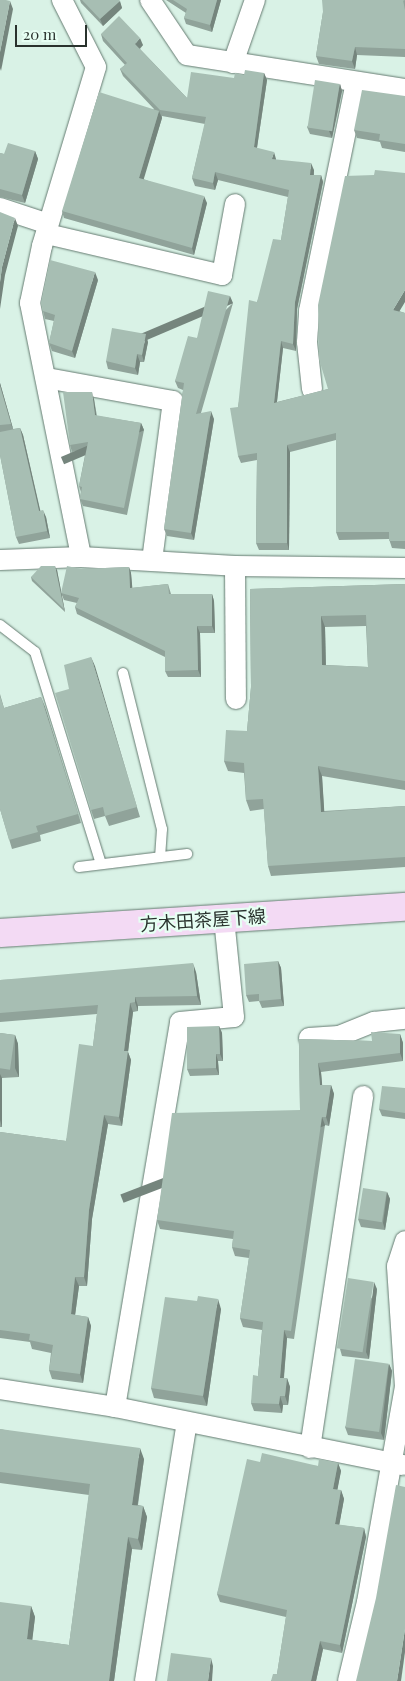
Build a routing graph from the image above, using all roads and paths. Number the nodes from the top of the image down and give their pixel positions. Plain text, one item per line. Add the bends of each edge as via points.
1 (62, 0) edge
2 (150, 0) edge
3 (255, 0) edge
4 (233, 64) junction
5 (356, 83) junction
6 (405, 89) edge
7 (236, 204) dead end
8 (0, 208) edge
9 (48, 229) junction
10 (46, 378) junction
11 (312, 389) dead end
12 (81, 557) junction
13 (0, 560) edge
14 (152, 560) junction
15 (235, 566) junction
16 (405, 568) edge
17 (0, 625) edge
18 (123, 674) dead end
19 (236, 699) dead end
20 (188, 854) dead end
21 (160, 857) junction
22 (101, 864) junction
23 (79, 867) dead end
24 (405, 907) edge
25 (224, 919) junction
26 (0, 933) edge
27 (405, 1019) edge
28 (309, 1038) edge
29 (363, 1096) dead end
30 (405, 1241) edge
31 (0, 1389) edge
32 (115, 1407) junction
33 (188, 1424) junction
34 (310, 1448) junction
35 (398, 1464) edge
36 (145, 1681) edge
37 (348, 1681) edge

1 - 9 street via 96,67
2 - 4 street via 187,56
3 - 4 street
4 - 5 street
5 - 6 street
5 - 11 street via 309,311 306,342
7 - 9 street via 222,275
8 - 9 street
9 - 10 street via 30,303
10 - 12 street
10 - 14 street via 173,401
12 - 13 street
12 - 14 street
14 - 15 street
15 - 16 street
15 - 19 street
17 - 22 lane via 35,652
18 - 21 lane via 162,829
20 - 21 lane
21 - 22 lane
22 - 23 lane
24 - 25 street, 方木田茶屋下線
25 - 26 street, 方木田茶屋下線
25 - 32 street via 234,1017 180,1022
27 - 28 street via 374,1022 339,1036
29 - 34 street
30 - 35 street via 397,1266 405,1387
31 - 32 street
32 - 33 street
33 - 34 street
33 - 36 street
34 - 35 street
35 - 37 street

